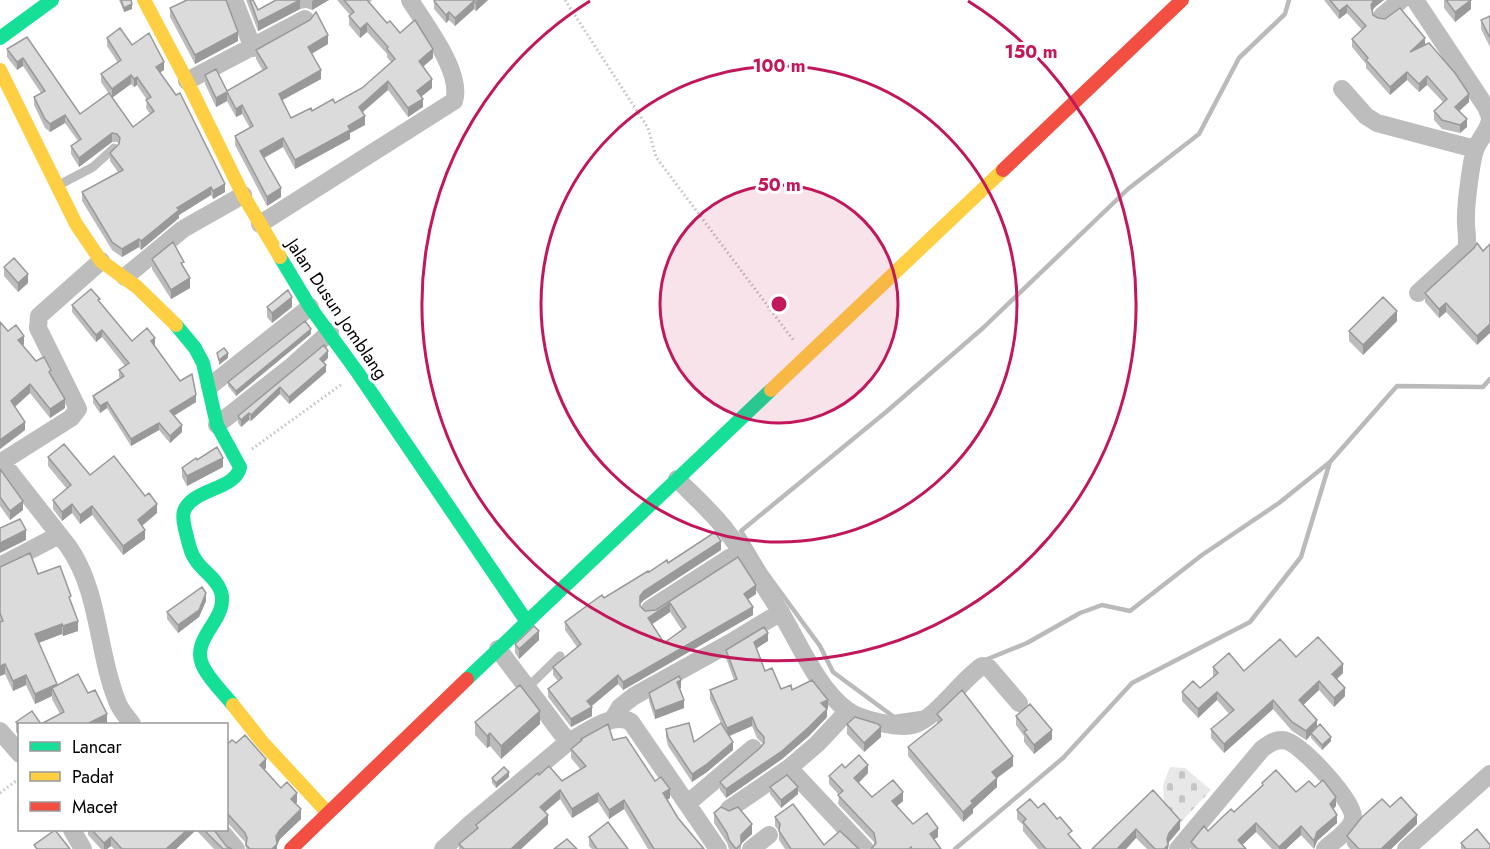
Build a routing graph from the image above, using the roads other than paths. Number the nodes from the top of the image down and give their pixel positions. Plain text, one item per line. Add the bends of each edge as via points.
1 (52, 0) edge
2 (144, 0) edge
3 (234, 0) edge
4 (410, 0) edge
5 (1182, 0) edge
6 (1401, 0) edge
7 (1415, 0) edge
8 (1382, 16) edge
9 (305, 19) dead end
10 (0, 38) edge
11 (252, 48) junction
12 (0, 70) edge
13 (187, 81) junction
14 (1342, 89) dead end
15 (1490, 118) edge
16 (114, 148) edge
17 (1475, 149) junction
18 (57, 187) junction
19 (243, 195) junction
20 (260, 224) junction
21 (101, 261) junction
22 (125, 278) junction
23 (1418, 293) dead end
24 (310, 307) junction
25 (330, 332) junction
26 (210, 386) junction
27 (218, 425) junction
28 (1, 463) edge
29 (677, 479) junction
30 (59, 535) junction
31 (740, 551) junction
32 (0, 566) edge
33 (650, 609) edge
34 (780, 612) junction
35 (527, 622) junction
36 (498, 649) junction
37 (560, 656) dead end
38 (527, 688) junction
39 (1019, 704) dead end
40 (848, 711) junction
41 (613, 719) junction
42 (131, 723) edge
43 (0, 731) edge
44 (568, 742) junction
45 (753, 748) dead end
46 (18, 752) edge
47 (789, 768) junction
48 (1490, 774) edge
49 (688, 803) junction
50 (729, 809) edge
51 (327, 812) junction
52 (73, 831) edge
53 (221, 831) edge
54 (769, 835) dead end
55 (83, 849) edge
56 (236, 849) edge
57 (291, 849) edge
58 (443, 849) edge
59 (718, 849) edge
60 (751, 849) edge
61 (865, 849) edge
62 (1178, 849) edge
63 (1325, 849) edge
64 (1406, 849) edge

1 - 10 street
2 - 13 street, Jalan Dusun Jomblang
3 - 11 street
4 - 20 street via 453,71 454,101
5 - 29 street
6 - 8 street
7 - 15 street
9 - 11 street
11 - 13 street
12 - 18 street
13 - 19 street, Jalan Dusun Jomblang
14 - 17 street via 1377,123
15 - 17 street via 1489,127
16 - 18 lane via 93,167
17 - 23 street via 1466,206 1466,249
18 - 21 street
19 - 20 street, Jalan Dusun Jomblang
19 - 22 street via 183,229
20 - 24 street, Jalan Dusun Jomblang
21 - 22 street
21 - 28 street via 37,322 78,409 71,418
22 - 26 street via 195,348
24 - 25 street, Jalan Dusun Jomblang
24 - 26 street
25 - 27 street
25 - 35 street, Jalan Dusun Jomblang
26 - 27 street
27 - 51 street via 240,467 239,473 194,500 183,513 194,558 222,594 222,603 198,649 198,659 263,743
28 - 30 street
29 - 31 street via 725,529
29 - 35 street
30 - 32 street
30 - 42 street via 83,577 117,702
31 - 33 street
31 - 34 street
34 - 40 street via 822,682
34 - 41 street via 634,696
35 - 36 street
36 - 38 street
36 - 51 street
37 - 38 lane
38 - 44 street
39 - 40 street via 982,666 915,725 904,727
40 - 47 street
41 - 44 street
41 - 49 street via 631,722
43 - 46 street
44 - 58 street
45 - 49 street
47 - 50 street
47 - 61 street
48 - 64 street
49 - 59 street
51 - 57 street
52 - 55 street
53 - 56 street
54 - 60 street
62 - 63 street via 1262,750 1280,740 1300,748 1338,790 1354,816

